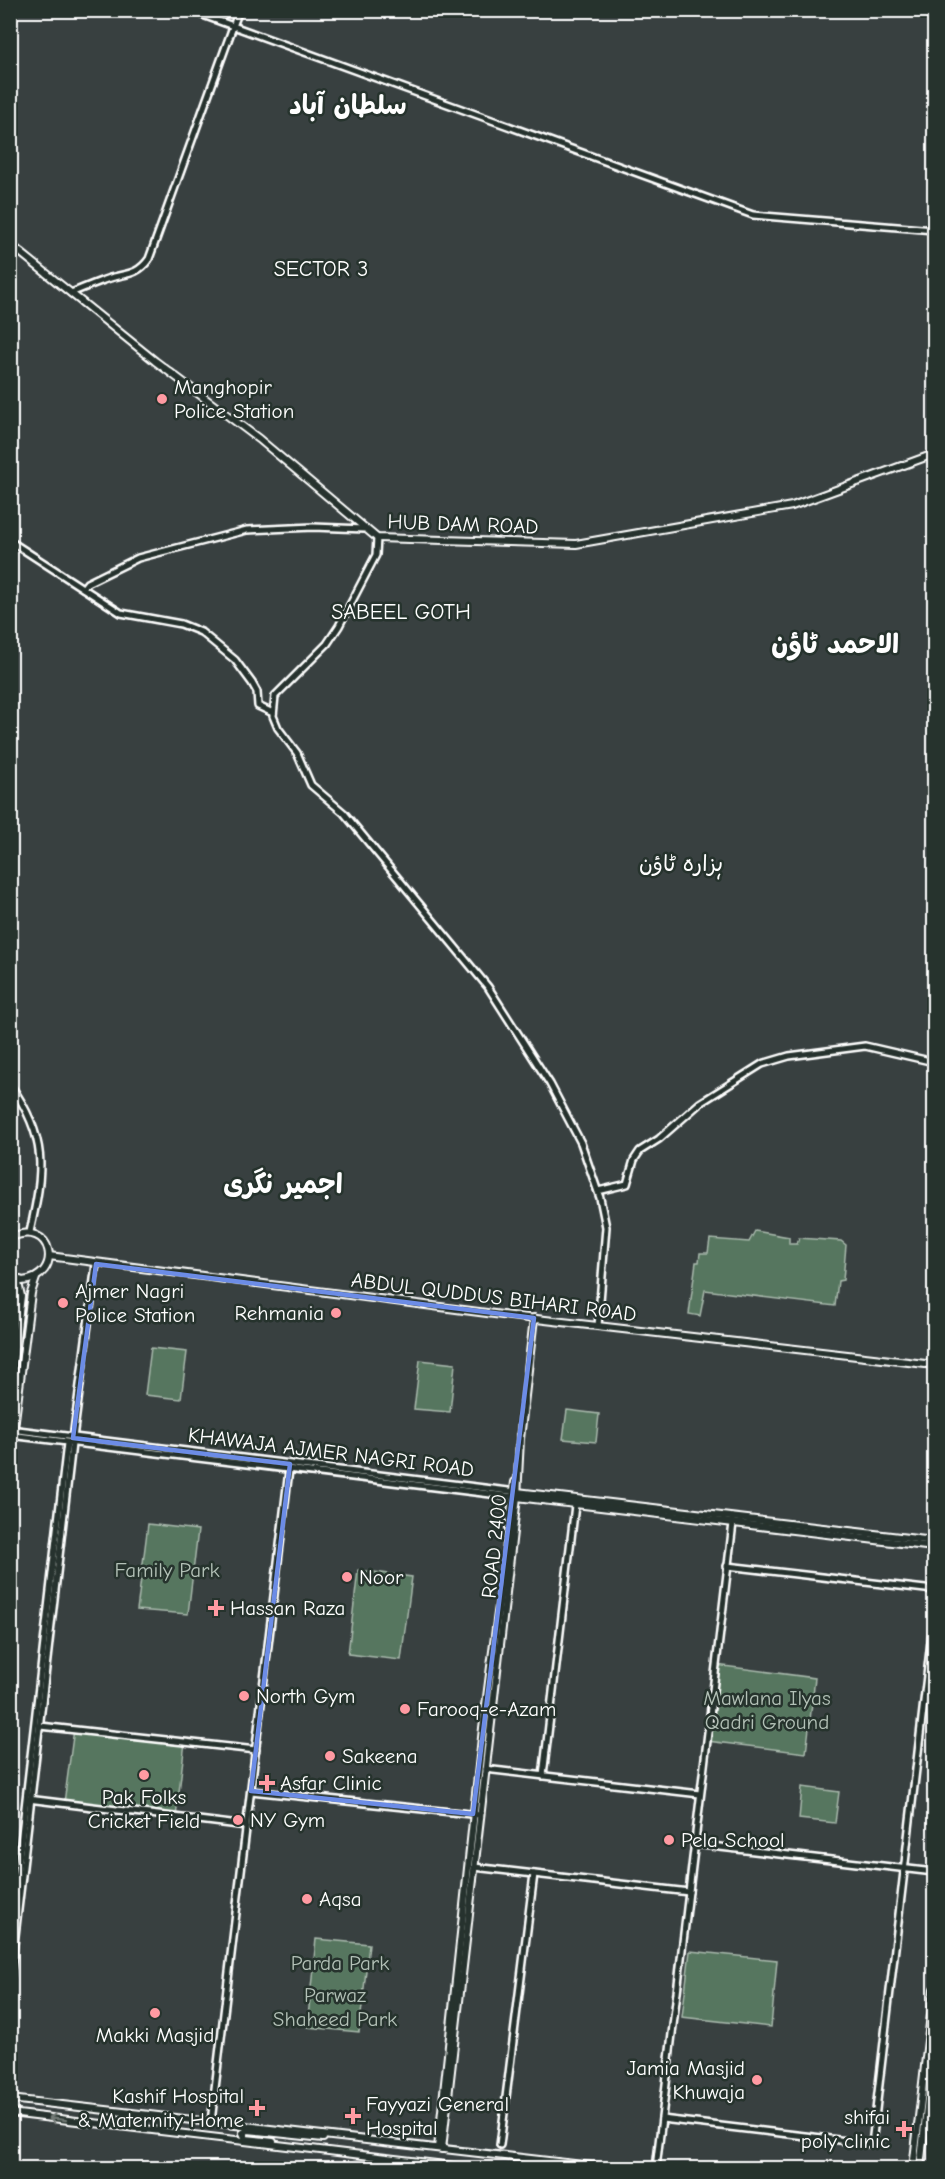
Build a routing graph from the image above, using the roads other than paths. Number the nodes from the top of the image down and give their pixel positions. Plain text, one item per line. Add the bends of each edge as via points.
1 (189, 10) edge
2 (239, 10) edge
3 (233, 27) junction
4 (934, 230) edge
5 (10, 244) edge
6 (71, 293) junction
7 (934, 454) edge
8 (365, 529) junction
9 (377, 538) junction
10 (10, 541) edge
11 (83, 588) junction
12 (273, 713) junction
13 (934, 1062) edge
14 (10, 1084) edge
15 (598, 1191) junction
16 (30, 1232) junction
17 (10, 1238) edge
18 (49, 1256) junction
19 (96, 1264) junction
20 (14, 1277) edge
21 (36, 1278) junction
22 (534, 1318) junction
23 (598, 1326) junction
24 (934, 1365) edge
25 (10, 1388) edge
26 (12, 1433) edge
27 (71, 1442) junction
28 (10, 1459) edge
29 (259, 1463) junction
30 (305, 1469) junction
31 (289, 1470) junction
32 (515, 1494) junction
33 (575, 1505) junction
34 (701, 1516) junction
35 (733, 1523) junction
36 (772, 1525) junction
37 (934, 1541) edge
38 (934, 1547) edge
39 (727, 1566) junction
40 (934, 1590) edge
41 (934, 1616) edge
42 (38, 1726) junction
43 (256, 1750) junction
44 (485, 1769) junction
45 (543, 1776) junction
46 (251, 1791) junction
47 (700, 1794) junction
48 (29, 1799) junction
49 (477, 1815) junction
50 (247, 1826) junction
51 (694, 1844) junction
52 (474, 1867) junction
53 (905, 1869) junction
54 (934, 1872) edge
55 (534, 1874) junction
56 (689, 1892) junction
57 (10, 1938) edge
58 (10, 1979) edge
59 (934, 1989) edge
60 (934, 2046) edge
61 (10, 2099) edge
62 (10, 2113) edge
63 (662, 2119) junction
64 (211, 2122) junction
65 (347, 2138) junction
66 (500, 2145) dead end
67 (440, 2149) junction
68 (329, 2152) junction
69 (553, 2162) junction
70 (429, 2166) edge
71 (438, 2167) edge
72 (470, 2169) edge
73 (585, 2169) edge
74 (609, 2169) edge
75 (656, 2169) edge
76 (913, 2169) edge
77 (920, 2169) edge

1 - 3 street
2 - 3 street
3 - 4 street via 753,215
3 - 6 street via 149,260 129,276 115,276
5 - 6 main road, HUB DAM ROAD
6 - 8 main road, HUB DAM ROAD via 259,440
7 - 9 main road, HUB DAM ROAD via 792,506 576,544
8 - 9 main road, HUB DAM ROAD
8 - 11 street via 247,530 138,558
9 - 12 street via 376,555 339,626 327,644 275,696
10 - 11 street
11 - 12 street via 121,613 181,624 201,632 235,660 257,692 258,706
12 - 15 street via 311,784 344,813 488,987 576,1133
13 - 15 street via 865,1046 789,1056 762,1064 700,1103 640,1152 627,1184
14 - 16 street via 34,1122 40,1146
15 - 23 street via 606,1227
16 - 17 main road
16 - 18 main road via 43,1239
18 - 19 main road, ABDUL QUDDUS BIHARI ROAD
18 - 21 main road
19 - 22 main road, ABDUL QUDDUS BIHARI ROAD
19 - 27 street
20 - 21 main road via 22,1281
20 - 25 main road via 21,1296
21 - 26 main road
22 - 23 main road, ABDUL QUDDUS BIHARI ROAD
22 - 32 main road, ROAD 2400
23 - 24 main road, ABDUL QUDDUS BIHARI ROAD
26 - 27 street, KHAWAJA AJMER NAGRI ROAD
26 - 28 main road
27 - 29 street, KHAWAJA AJMER NAGRI ROAD
27 - 42 street
29 - 30 street, KHAWAJA AJMER NAGRI ROAD
29 - 31 street, KHAWAJA AJMER NAGRI ROAD
30 - 31 street, KHAWAJA AJMER NAGRI ROAD
30 - 32 street, KHAWAJA AJMER NAGRI ROAD
31 - 43 street
32 - 33 main road, KHAWAJA AJMER NAGRI ROAD
32 - 34 main road, KHAWAJA AJMER NAGRI ROAD
32 - 44 main road, ROAD 2400
32 - 49 main road, ROAD 2400
33 - 34 main road, KHAWAJA AJMER NAGRI ROAD
33 - 45 street
34 - 35 main road, KHAWAJA AJMER NAGRI ROAD
34 - 36 main road, KHAWAJA AJMER NAGRI ROAD
35 - 36 main road, KHAWAJA AJMER NAGRI ROAD
35 - 39 street
36 - 37 main road, KHAWAJA AJMER NAGRI ROAD
36 - 38 main road, KHAWAJA AJMER NAGRI ROAD
39 - 40 street
39 - 47 street
41 - 53 street
42 - 43 street
42 - 48 street
43 - 46 street
44 - 45 street
44 - 49 main road, ROAD 2400
45 - 47 street
46 - 49 street
46 - 50 street
47 - 51 street
48 - 50 street
48 - 57 street
48 - 58 street
49 - 52 main road, ROAD 2400
49 - 67 main road, ROAD 2400
50 - 64 street
51 - 53 street
51 - 56 street
52 - 55 street
52 - 67 main road, ROAD 2400
53 - 54 street
53 - 63 street via 873,2144
55 - 56 street
55 - 66 street
56 - 63 street
59 - 76 main road
60 - 77 main road
61 - 64 main road
68 -> 62 main road
63 - 75 street
64 - 65 main road
65 - 67 main road
65 - 68 main road via 248,2130 243,2133 246,2139
67 - 69 main road
68 - 70 main road
69 - 73 main road
69 - 74 main road
70 - 71 main road
71 - 72 main road

